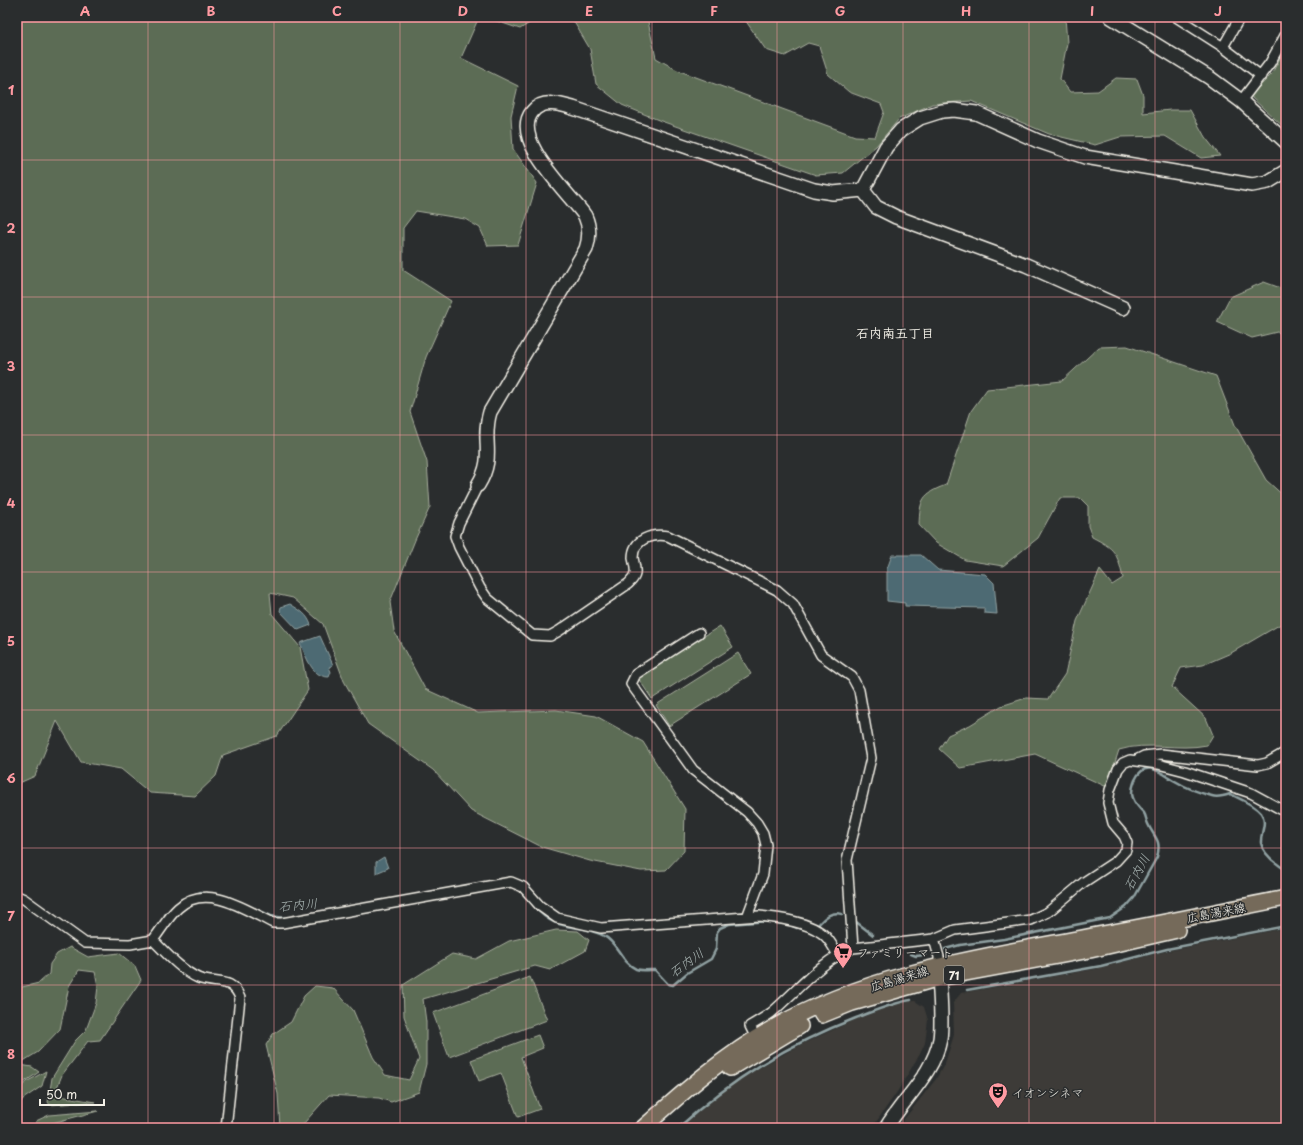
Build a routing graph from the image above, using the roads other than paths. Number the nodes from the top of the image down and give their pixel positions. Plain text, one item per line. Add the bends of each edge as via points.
1 (1111, 17) edge
2 (1240, 17) edge
3 (1180, 18) edge
4 (1286, 34) edge
5 (1223, 47) junction
6 (1260, 76) junction
7 (1241, 101) junction
8 (1286, 142) edge
9 (1286, 171) edge
10 (863, 190) junction
11 (1123, 308) dead end
12 (478, 485) joint
13 (699, 633) dead end
14 (1286, 752) edge
15 (1137, 760) junction
16 (1286, 812) edge
17 (17, 896) edge
18 (1285, 901) edge
19 (747, 917) junction
20 (934, 939) junction
21 (153, 940) junction
22 (853, 948) junction
23 (838, 955) junction
24 (939, 972) junction
25 (756, 1038) junction
26 (226, 1128) edge
27 (643, 1128) edge
28 (659, 1128) edge
29 (886, 1128) edge

1 - 7 street via 1210,78
2 - 5 street
3 - 5 street
4 - 6 street
5 - 6 street
6 - 7 street
7 - 8 street
9 - 10 street via 1268,182 1252,184 1109,162 1061,150 976,113 954,110 920,118 901,130 886,147
10 - 11 street via 876,207 896,217 1026,265
10 - 12 street via 833,193 814,190 573,108 545,104 536,108 531,113 528,128 530,141 544,165 585,216 589,234 586,249 490,412 486,429 488,461 485,474
12 - 22 street via 455,536 487,598 532,635 550,636 628,584 636,572 633,556 635,549 640,541 654,534 668,536 777,590 793,604 821,655 852,677 860,690 871,758 847,860
13 - 19 street via 636,674 631,684 693,770 735,801 757,823 763,834 766,845 763,874
14 - 15 street via 1267,763 1258,764 1161,754 1144,756
15 - 16 street via 1167,766 1251,793
15 - 20 street via 1123,763 1110,790 1109,813 1127,843 1122,856 1040,917 955,930
17 - 21 street via 85,943 130,944
18 - 24 main road, 広島湯来線 / 71 via 1029,946
18 - 24 main road, 広島湯来線 / 71 via 1090,950
19 - 21 street via 597,927 557,918 540,906 523,886 511,882 282,923 273,923 224,901 205,896 178,908
19 - 23 street via 790,919 803,924 826,937
20 - 22 street
20 - 24 street via 939,957
21 - 26 street via 192,975 200,979 226,983 237,989 239,994
22 - 23 street
23 - 25 street via 770,1013 750,1026
24 - 25 main road, 広島湯来線 / 71 via 843,995
24 - 28 main road, 広島湯来線 / 71 via 814,1018 778,1037 731,1067
24 - 29 street via 940,1032 935,1054
25 - 27 main road, 広島湯来線 / 71 via 705,1074

